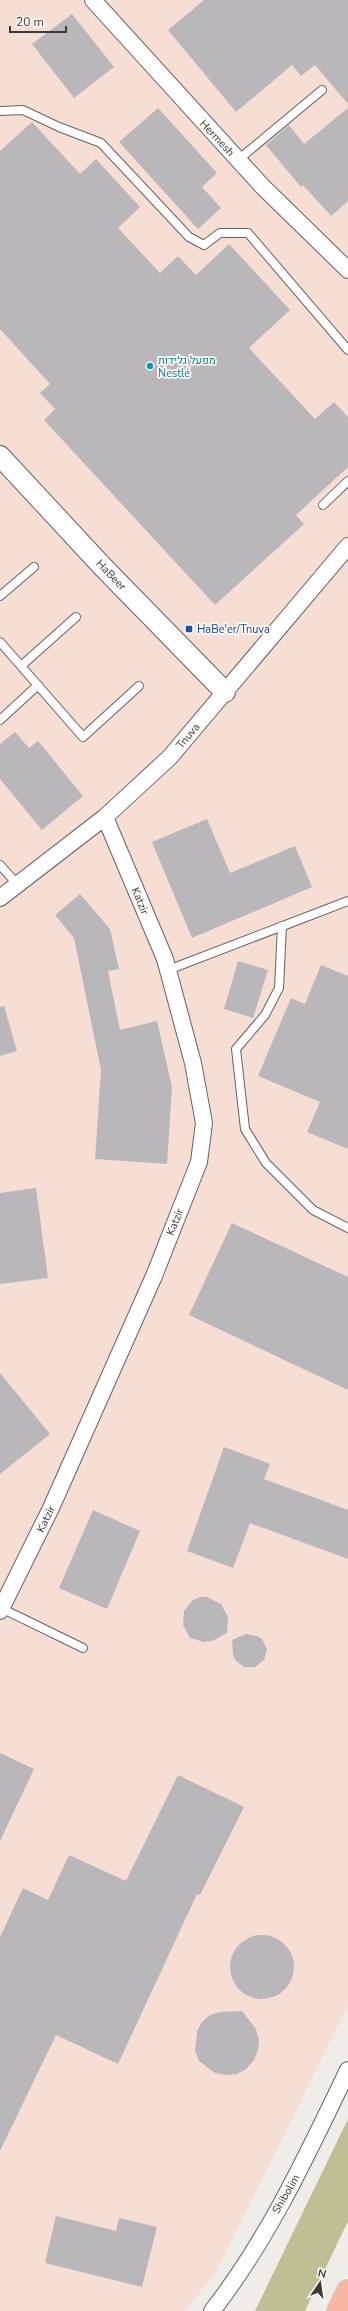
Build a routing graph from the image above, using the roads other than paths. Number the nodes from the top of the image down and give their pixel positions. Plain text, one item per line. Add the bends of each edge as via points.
1 (93, 0) edge
2 (322, 90) dead end
3 (0, 111) edge
4 (238, 160) junction
5 (348, 270) edge
6 (348, 350) edge
7 (0, 456) edge
8 (348, 481) edge
9 (323, 505) dead end
10 (347, 548) edge
11 (34, 567) dead end
12 (0, 596) edge
13 (76, 617) dead end
14 (0, 642) edge
15 (21, 666) junction
16 (38, 685) junction
17 (139, 686) dead end
18 (225, 692) junction
19 (0, 720) edge
20 (106, 818) junction
21 (0, 865) edge
22 (17, 884) junction
23 (0, 898) edge
24 (348, 901) edge
25 (282, 926) junction
26 (168, 970) junction
27 (348, 1228) edge
28 (1, 1610) edge
29 (83, 1648) dead end
30 (348, 2070) edge
31 (348, 2291) edge
32 (212, 2311) edge
33 (338, 2311) edge

1 - 4 street, Hermesh
2 - 4 lane
3 - 6 lane via 24,110 59,127 102,143 189,237 204,245 220,232 248,233
4 - 5 street, Hermesh
7 - 18 street, HaBeer via 102,566
8 - 9 lane
10 - 18 street, Tnuva
11 - 12 lane
13 - 15 lane
14 - 15 lane
15 - 16 lane
16 - 17 lane via 83,737
16 - 19 lane
18 - 20 street, Tnuva via 170,757
20 - 22 street, Tnuva
20 - 26 street, Katzir
21 - 22 lane
22 - 23 street, Tnuva
24 - 25 lane
25 - 26 lane
25 - 27 lane via 279,988 266,1015 236,1049 245,1129 266,1163 313,1210
26 - 28 street, Katzir via 193,1063 204,1123 199,1162 154,1276 51,1508
28 - 29 lane
30 - 32 street, Shibolim via 293,2184 229,2289
31 - 33 highway

